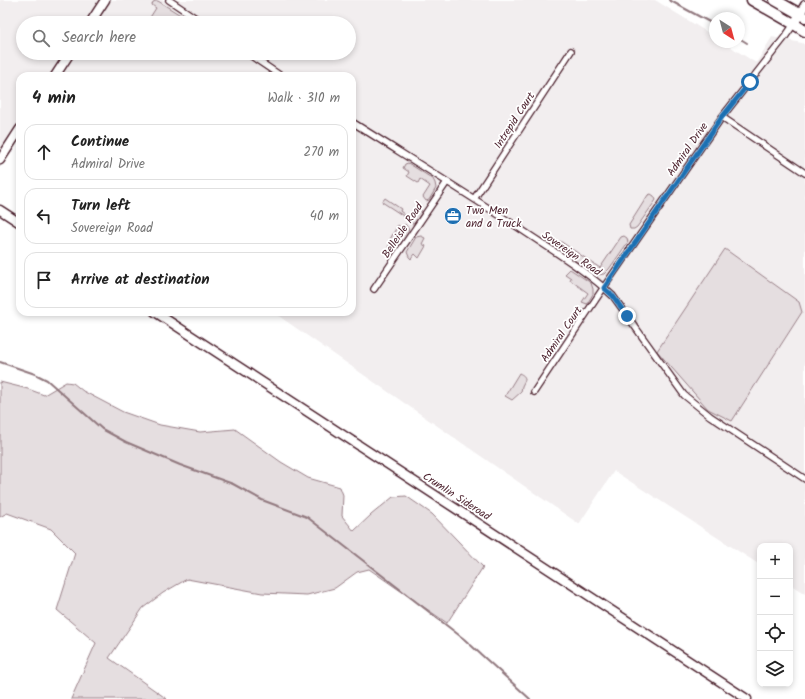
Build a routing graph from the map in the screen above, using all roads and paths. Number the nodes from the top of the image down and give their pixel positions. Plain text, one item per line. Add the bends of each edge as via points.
1 (105, 0) edge
2 (169, 0) edge
3 (752, 0) edge
4 (775, 0) edge
5 (803, 12) edge
6 (95, 16) edge
7 (193, 16) edge
8 (794, 24) junction
9 (805, 31) edge
10 (570, 51) dead end
11 (65, 60) edge
12 (257, 60) edge
13 (58, 72) edge
14 (275, 72) edge
15 (722, 117) junction
16 (356, 125) edge
17 (16, 135) edge
18 (0, 160) edge
19 (805, 173) edge
20 (447, 182) junction
21 (474, 199) junction
22 (0, 210) edge
23 (16, 220) edge
24 (604, 288) junction
25 (374, 289) dead end
26 (162, 316) edge
27 (534, 392) dead end
28 (805, 479) edge
29 (747, 699) edge

1 - 6 street
2 - 7 street
3 - 8 highway
4 - 5 highway
5 - 8 street, Admiral Drive
8 - 9 highway
8 - 15 street, Admiral Drive
10 - 21 street, Intrepid Court
11 - 13 street
12 - 14 street
15 - 19 street
15 - 24 street, Admiral Drive
16 - 20 street, Sovereign Road
17 - 18 street
20 - 21 street, Sovereign Road
20 - 25 street, Belleisle Road
21 - 24 street, Sovereign Road via 583,270
22 - 23 street
24 - 27 street, Admiral Court
24 - 28 street, Sovereign Road via 613,296 684,395 710,416
26 - 29 street, Crumlin Sideroad

